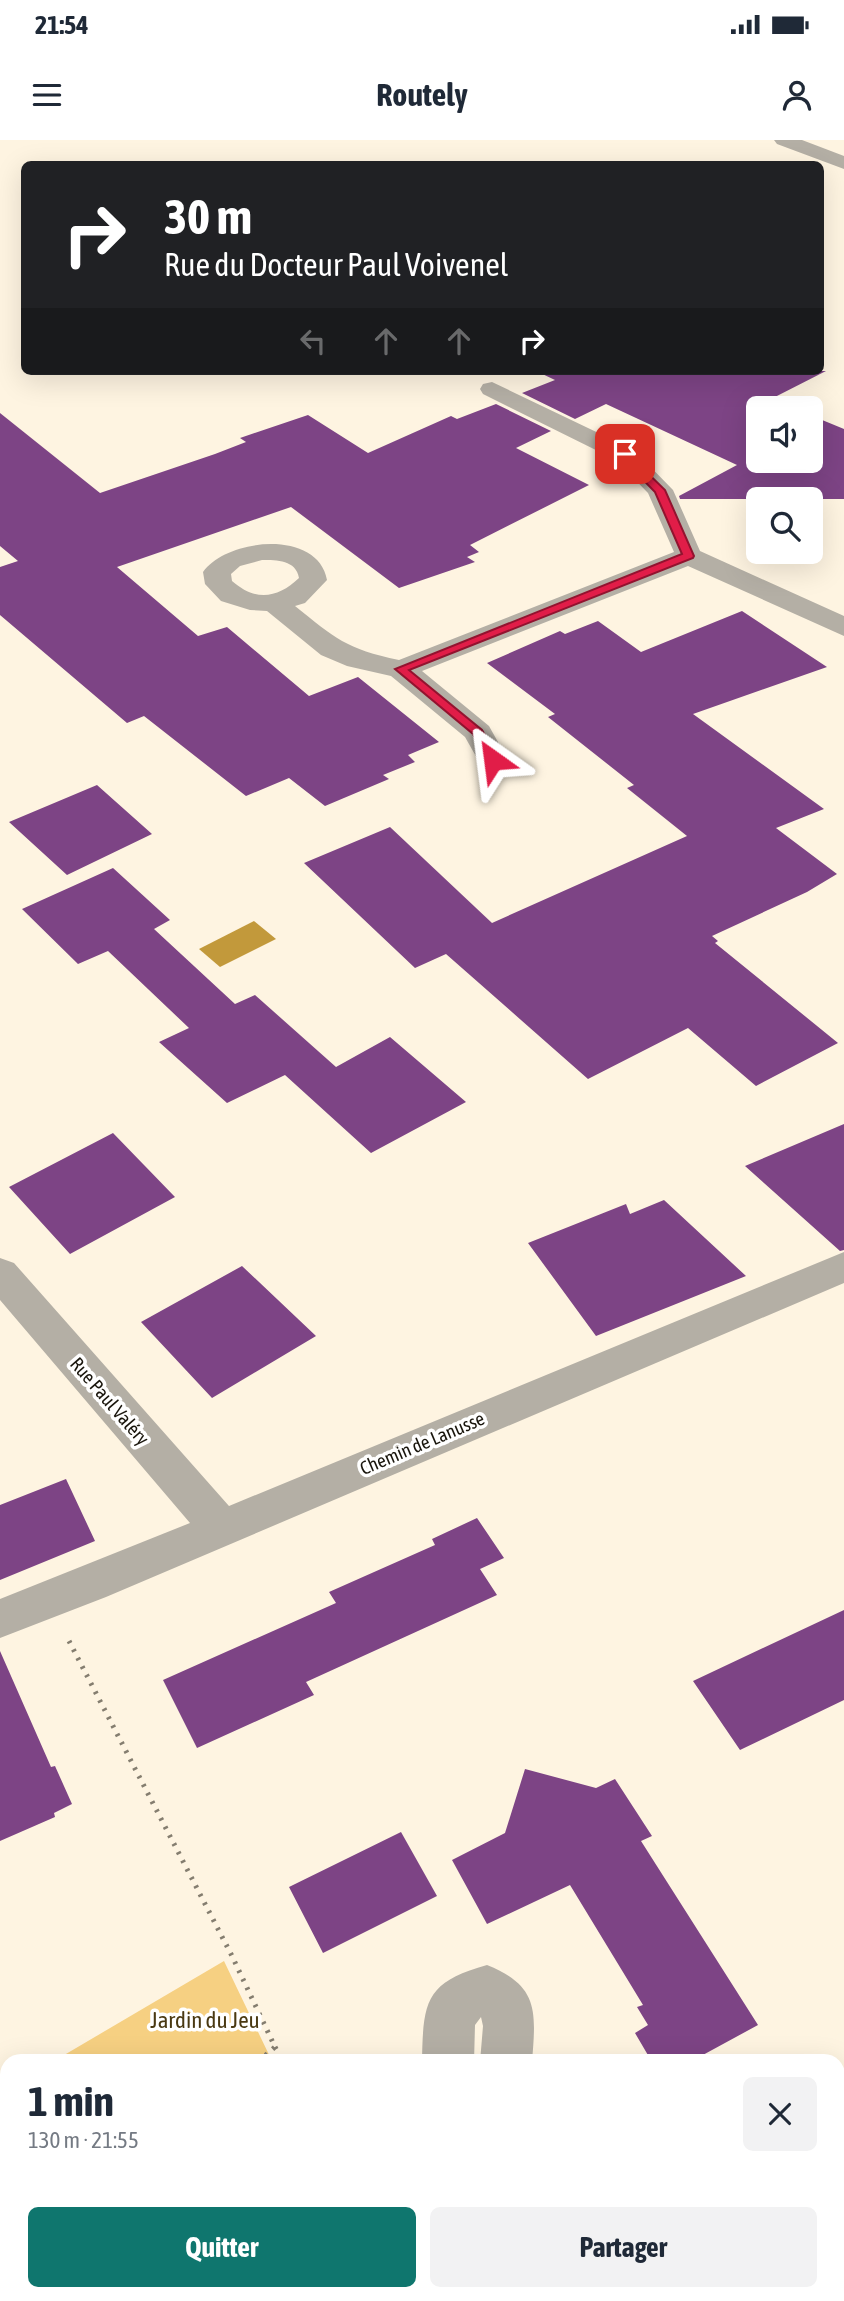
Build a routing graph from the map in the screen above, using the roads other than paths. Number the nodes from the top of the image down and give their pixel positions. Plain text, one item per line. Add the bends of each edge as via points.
1 (784, 140) edge
2 (844, 163) edge
3 (492, 390) dead end
4 (689, 556) junction
5 (273, 602) dead end
6 (844, 627) edge
7 (401, 669) junction
8 (493, 760) dead end
9 (844, 1267) edge
10 (0, 1273) edge
11 (221, 1528) junction
12 (0, 1619) edge
13 (448, 2054) edge
14 (507, 2054) edge

1 - 2 street
3 - 4 street via 625,454 660,490
4 - 6 street
4 - 7 street
5 - 7 street via 331,649
7 - 8 street via 478,732
9 - 11 street, Chemin de Lanusse
10 - 11 street, Rue Paul Valéry
11 - 12 street, Chemin de Lanusse
13 - 14 street via 449,2016 465,1996 487,1990 505,2003

